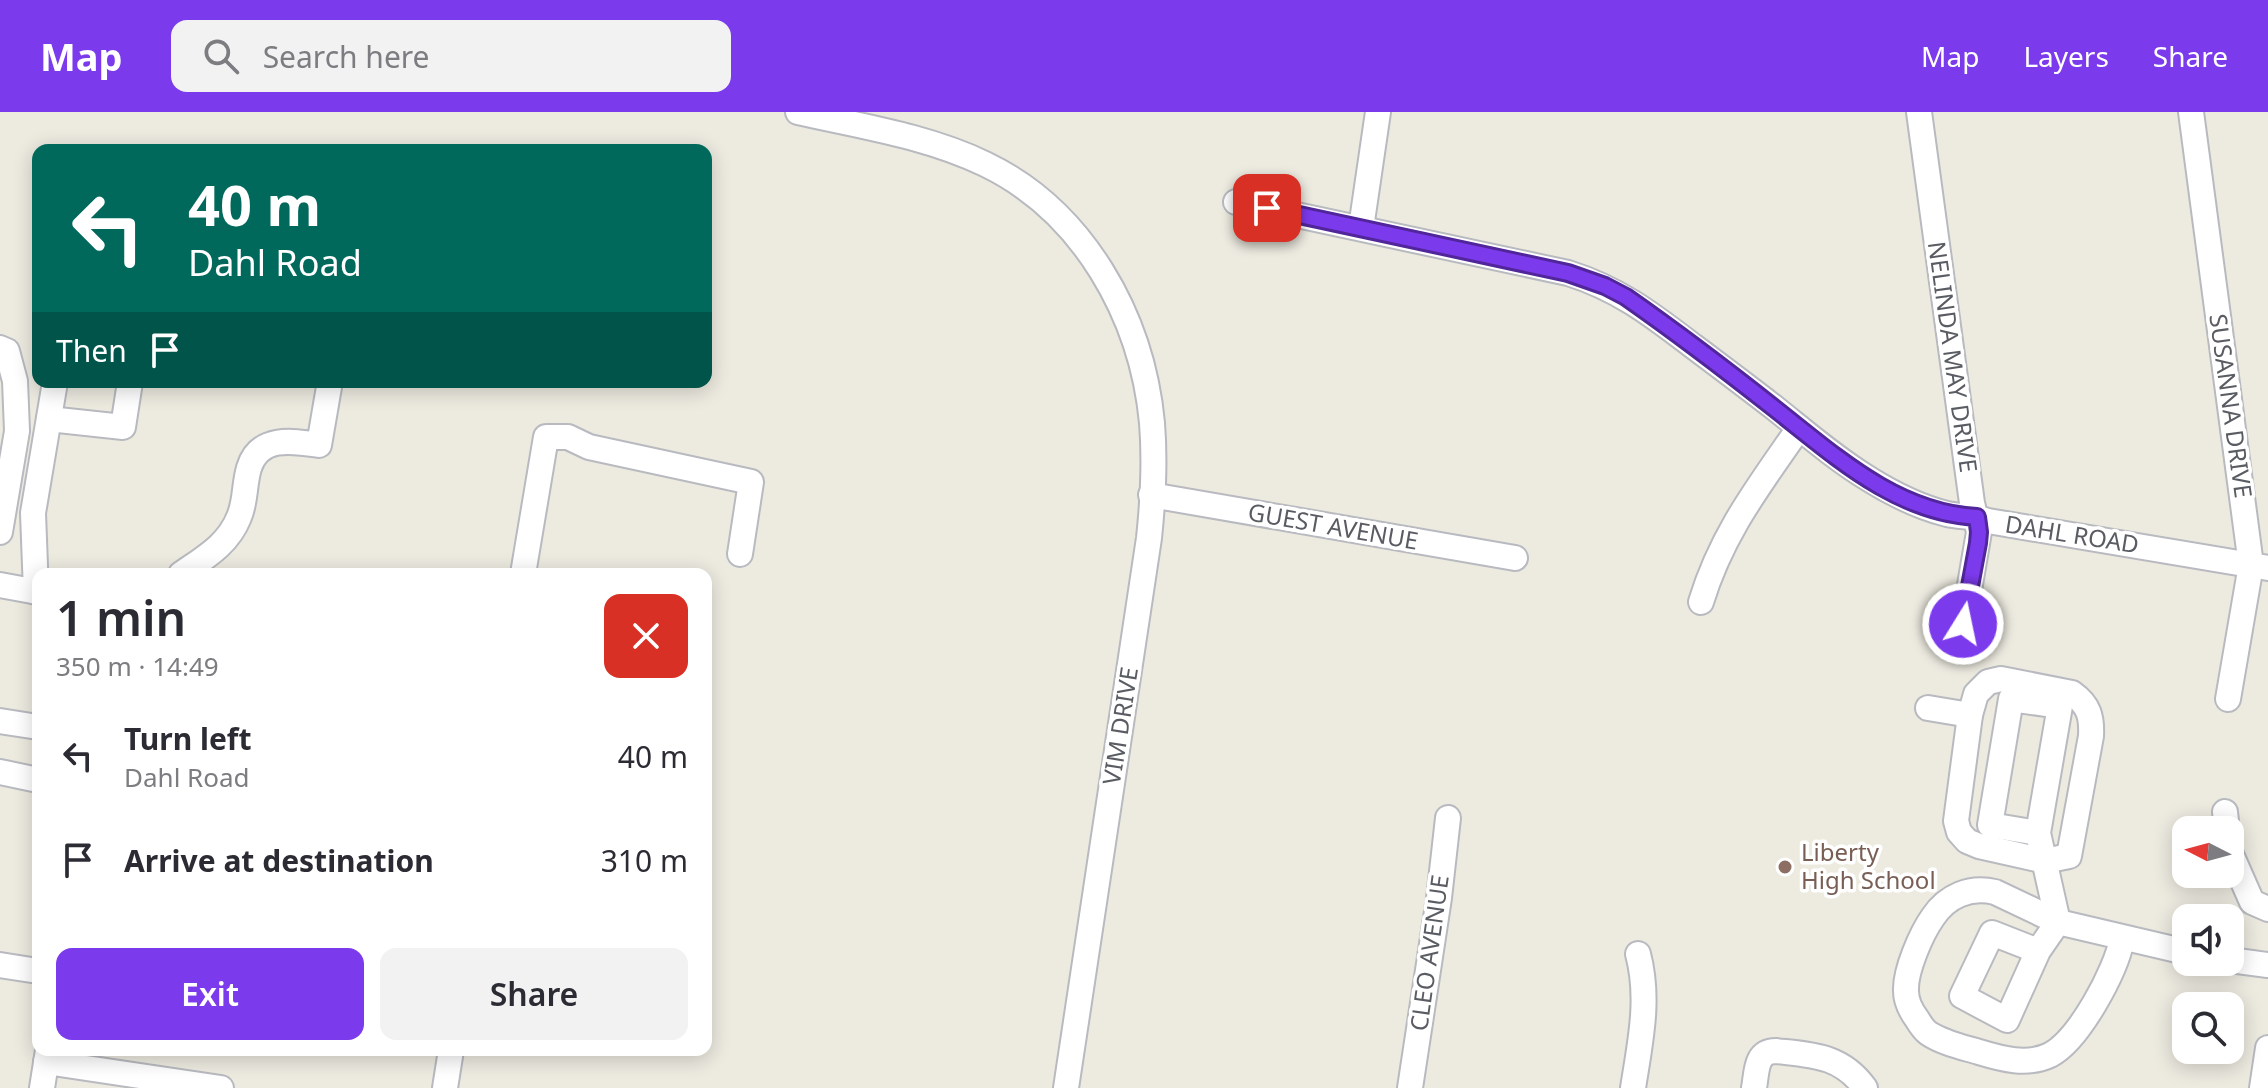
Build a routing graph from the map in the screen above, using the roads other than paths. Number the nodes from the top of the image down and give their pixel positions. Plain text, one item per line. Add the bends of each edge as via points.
1 (798, 112) edge
2 (1378, 112) edge
3 (1919, 112) edge
4 (2191, 112) edge
5 (1236, 202) dead end
6 (1361, 228) junction
7 (0, 348) edge
8 (54, 388) edge
9 (129, 388) edge
10 (329, 388) edge
11 (49, 419) junction
12 (1799, 428) junction
13 (1151, 495) junction
14 (1977, 517) junction
15 (0, 532) edge
16 (740, 554) dead end
17 (1515, 558) dead end
18 (2259, 566) edge
19 (36, 568) edge
20 (190, 568) edge
21 (524, 568) edge
22 (0, 585) edge
23 (32, 591) edge
24 (1701, 602) dead end
25 (1959, 649) dead end
26 (2228, 699) dead end
27 (1928, 708) dead end
28 (1970, 715) junction
29 (0, 721) edge
30 (32, 726) edge
31 (0, 772) edge
32 (32, 779) edge
33 (1448, 818) dead end
34 (2038, 833) junction
35 (2045, 861) junction
36 (2244, 884) edge
37 (2268, 909) edge
38 (2058, 922) junction
39 (2122, 939) junction
40 (2172, 949) edge
41 (2038, 951) dead end
42 (1638, 954) dead end
43 (2244, 962) edge
44 (0, 965) edge
45 (2268, 965) edge
46 (32, 970) edge
47 (2268, 1048) edge
48 (47, 1056) edge
49 (450, 1056) edge
50 (42, 1088) edge
51 (221, 1088) edge
52 (445, 1088) edge
53 (1066, 1088) edge
54 (1410, 1088) edge
55 (1633, 1088) edge
56 (1754, 1088) edge
57 (1865, 1088) edge
58 (2262, 1088) edge

1 - 13 street, VIM DRIVE via 917,140 984,163 1043,201 1071,229 1093,256 1131,331 1152,422
2 - 6 street
3 - 14 street, NELINDA MAY DRIVE
4 - 18 street, SUSANNA DRIVE
5 - 6 street, DAHL ROAD
6 - 12 street, DAHL ROAD via 1568,273 1605,286 1660,321
7 - 15 street via 7,351 15,381 17,431
8 - 11 street
9 - 11 street via 123,427
10 - 20 street via 319,445 285,440 263,448 248,468 242,508 229,536
11 - 19 street via 33,513
12 - 14 street, DAHL ROAD via 1904,499 1946,514
12 - 24 street via 1733,524
13 - 17 street, GUEST AVENUE
13 - 53 street, VIM DRIVE via 1141,596
14 - 18 street, DAHL ROAD
14 - 25 street, NELINDA MAY DRIVE via 1978,543
16 - 21 street via 751,482 589,447 568,437 546,437
18 - 26 street, SUSANNA DRIVE
22 - 23 street
27 - 28 street
28 - 35 street via 1956,821 1959,832 1979,846
28 - 35 street via 1976,694 1988,682 2001,679 2072,693 2088,709 2091,736 2069,856
29 - 30 street
31 - 32 street
33 - 54 street, CLEO AVENUE
34 - 34 street via 2060,706 2011,699 1990,825
34 - 35 street
35 - 38 street
36 - 37 street via 2252,902
38 - 39 street
38 - 39 street via 1995,892 1965,891 1949,900 1933,917 1906,979 1905,995 1925,1031 2008,1061 2047,1056 2079,1029 2114,967
38 - 41 street
39 - 40 street
42 - 55 street via 1644,1006
43 - 45 street
44 - 46 street
47 - 58 street
48 - 50 street
48 - 51 street
49 - 52 street
56 - 57 street via 1761,1055 1776,1051 1824,1057 1844,1067

